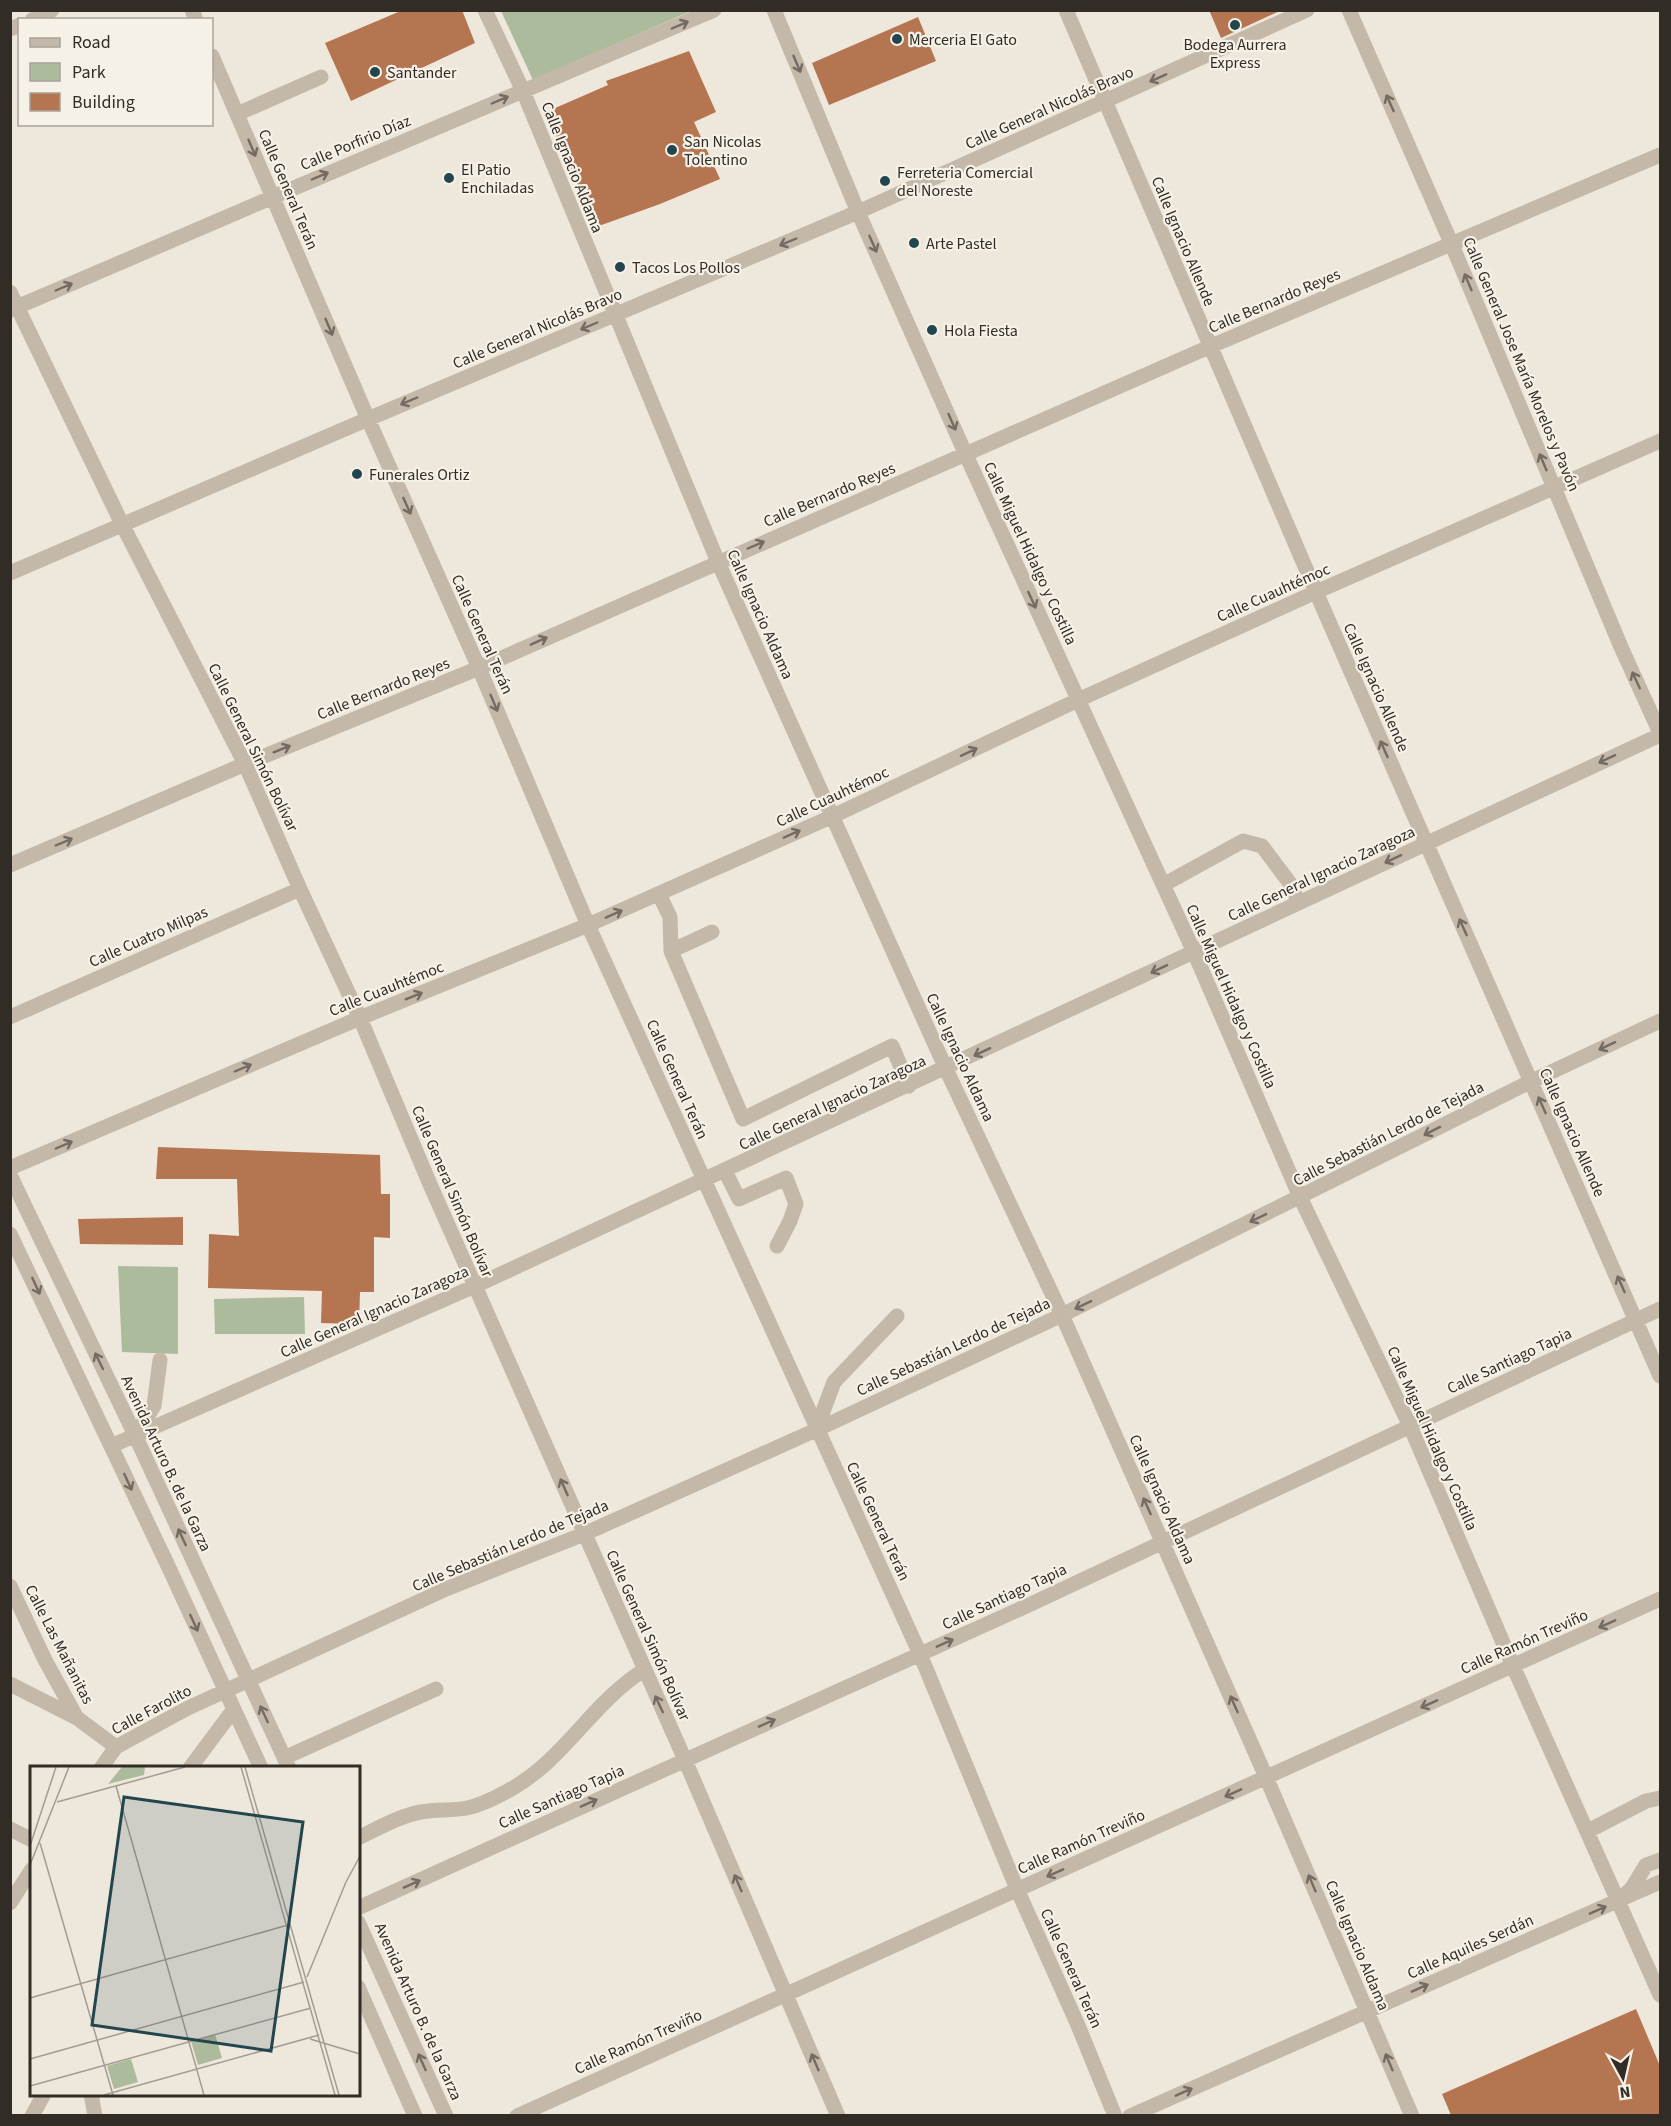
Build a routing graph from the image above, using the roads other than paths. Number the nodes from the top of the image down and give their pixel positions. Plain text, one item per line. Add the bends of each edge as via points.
1 (485, 10) edge
2 (714, 10) edge
3 (774, 10) edge
4 (1066, 10) edge
5 (1307, 10) edge
6 (1349, 10) edge
7 (213, 58) edge
8 (321, 76) dead end
9 (523, 91) junction
10 (1105, 102) junction
11 (237, 114) junction
12 (1660, 155) edge
13 (273, 197) junction
14 (858, 212) junction
15 (1452, 245) junction
16 (10, 292) edge
17 (14, 308) edge
18 (615, 315) junction
19 (1209, 347) junction
20 (368, 418) junction
21 (1660, 441) edge
22 (966, 454) junction
23 (1554, 487) junction
24 (122, 524) junction
25 (718, 562) junction
26 (10, 573) edge
27 (1316, 592) junction
28 (479, 668) junction
29 (1078, 700) junction
30 (1660, 734) edge
31 (245, 764) junction
32 (831, 817) junction
33 (1425, 844) junction
34 (10, 865) edge
35 (1163, 885) junction
36 (300, 889) junction
37 (659, 894) junction
38 (1299, 903) junction
39 (588, 925) junction
40 (712, 932) dead end
41 (671, 951) junction
42 (1194, 952) junction
43 (10, 1017) edge
44 (360, 1018) junction
45 (1660, 1021) edge
46 (946, 1069) junction
47 (1532, 1081) junction
48 (909, 1086) junction
49 (10, 1168) edge
50 (725, 1172) junction
51 (10, 1175) edge
52 (704, 1181) junction
53 (1300, 1197) junction
54 (10, 1234) edge
55 (777, 1246) dead end
56 (475, 1287) junction
57 (1660, 1309) edge
58 (1062, 1315) junction
59 (897, 1316) dead end
60 (1636, 1320) junction
61 (160, 1360) dead end
62 (1660, 1376) edge
63 (1410, 1426) junction
64 (816, 1430) junction
65 (135, 1435) junction
66 (111, 1446) junction
67 (584, 1534) junction
68 (1163, 1542) junction
69 (10, 1586) edge
70 (1660, 1599) edge
71 (920, 1654) junction
72 (1513, 1666) junction
73 (644, 1671) junction
74 (249, 1680) junction
75 (10, 1684) edge
76 (436, 1689) dead end
77 (225, 1691) junction
78 (234, 1709) junction
79 (77, 1718) junction
80 (116, 1747) junction
81 (685, 1760) junction
82 (286, 1762) edge
83 (102, 1766) edge
84 (191, 1766) edge
85 (261, 1766) edge
86 (1266, 1777) junction
87 (1660, 1798) edge
88 (10, 1829) edge
89 (1588, 1831) junction
90 (360, 1837) edge
91 (30, 1839) edge
92 (1660, 1860) edge
93 (30, 1872) edge
94 (1660, 1882) edge
95 (1017, 1890) junction
96 (1619, 1900) junction
97 (10, 1903) edge
98 (360, 1907) edge
99 (360, 1926) edge
100 (360, 1992) edge
101 (785, 1994) junction
102 (1660, 1995) edge
103 (1367, 2011) junction
104 (43, 2096) edge
105 (91, 2096) edge
106 (32, 2115) edge
107 (95, 2115) edge
108 (416, 2115) edge
109 (447, 2115) edge
110 (517, 2115) edge
111 (838, 2115) edge
112 (1115, 2115) edge
113 (1130, 2115) edge
114 (1412, 2115) edge

1 - 9 street, Calle Ignacio Aldama
9 -> 2 street, Calle Porfirio Díaz
3 -> 14 street, Calle Miguel Hidalgo y Costilla
4 - 10 street, Calle Ignacio Allende
5 -> 10 street, Calle General Nicolás Bravo
15 -> 6 street, Calle General Jose María Morelos y Pavón
7 - 11 street, Calle General Terán
8 - 11 street
13 -> 9 street, Calle Porfirio Díaz
9 - 18 street, Calle Ignacio Aldama
10 - 14 street, Calle General Nicolás Bravo
10 - 19 street, Calle Ignacio Allende
11 -> 13 street, Calle General Terán
12 - 15 street, Calle Bernardo Reyes
17 -> 13 street, Calle Porfirio Díaz
13 -> 20 street, Calle General Terán
14 -> 18 street, Calle General Nicolás Bravo
14 -> 22 street, Calle Miguel Hidalgo y Costilla
15 - 19 street, Calle Bernardo Reyes
23 -> 15 street, Calle General Jose María Morelos y Pavón
16 - 17 street, Calle General Simón Bolívar
17 - 24 street, Calle General Simón Bolívar
18 -> 20 street, Calle General Nicolás Bravo
18 - 25 street, Calle Ignacio Aldama
19 - 22 street, Calle Bernardo Reyes
19 - 27 street, Calle Ignacio Allende
20 - 24 street, Calle General Nicolás Bravo
20 -> 28 street, Calle General Terán
21 - 23 street, Calle Cuauhtémoc
25 -> 22 street, Calle Bernardo Reyes
22 -> 29 street, Calle Miguel Hidalgo y Costilla
23 - 27 street, Calle Cuauhtémoc
30 -> 23 street, Calle General Jose María Morelos y Pavón
24 - 26 street, Calle General Nicolás Bravo
24 - 31 street, Calle General Simón Bolívar
28 -> 25 street, Calle Bernardo Reyes
25 - 32 street, Calle Ignacio Aldama
27 - 29 street, Calle Cuauhtémoc
33 -> 27 street, Calle Ignacio Allende
31 -> 28 street, Calle Bernardo Reyes
28 -> 39 street, Calle General Terán
32 -> 29 street, Calle Cuauhtémoc
29 - 35 street, Calle Miguel Hidalgo y Costilla
30 -> 33 street, Calle General Ignacio Zaragoza
34 -> 31 street, Calle Bernardo Reyes
31 - 36 street, Calle General Simón Bolívar
37 -> 32 street, Calle Cuauhtémoc
32 - 46 street, Calle Ignacio Aldama
33 -> 38 street, Calle General Ignacio Zaragoza
47 -> 33 street, Calle Ignacio Allende
35 - 38 street via 1244,841 1262,846 1289,882
35 - 42 street, Calle Miguel Hidalgo y Costilla
36 - 43 street, Calle Cuatro Milpas
36 - 44 street, Calle General Simón Bolívar
39 -> 37 street, Calle Cuauhtémoc
37 - 41 street via 670,917
38 - 42 street, Calle General Ignacio Zaragoza
44 -> 39 street, Calle Cuauhtémoc
39 - 52 street, Calle General Terán
40 - 41 street
41 - 48 street via 743,1119 892,1046
42 -> 46 street, Calle General Ignacio Zaragoza
42 - 53 street, Calle Miguel Hidalgo y Costilla
49 -> 44 street, Calle Cuauhtémoc
44 - 56 street, Calle General Simón Bolívar
45 -> 47 street, Calle Sebastián Lerdo de Tejada
46 - 48 street, Calle General Ignacio Zaragoza
46 - 58 street, Calle Ignacio Aldama
47 -> 53 street, Calle Sebastián Lerdo de Tejada
60 -> 47 street, Calle Ignacio Allende
48 - 50 street, Calle General Ignacio Zaragoza
50 - 52 street, Calle General Ignacio Zaragoza
50 - 55 street via 739,1199 786,1178 796,1204
65 -> 51 street, Avenida Arturo B. de la Garza
52 - 56 street, Calle General Ignacio Zaragoza
52 - 64 street, Calle General Terán
53 -> 58 street, Calle Sebastián Lerdo de Tejada
53 - 63 street, Calle Miguel Hidalgo y Costilla
54 -> 66 street
56 - 65 street, Calle General Ignacio Zaragoza
67 -> 56 street, Calle General Simón Bolívar
57 - 60 street, Calle Santiago Tapia
58 - 64 street, Calle Sebastián Lerdo de Tejada
68 -> 58 street, Calle Ignacio Aldama
59 - 64 street via 834,1382
60 - 62 street, Calle Ignacio Allende
60 - 63 street, Calle Santiago Tapia
61 - 65 street via 154,1406
63 - 68 street, Calle Santiago Tapia
63 - 72 street, Calle Miguel Hidalgo y Costilla
64 - 67 street, Calle Sebastián Lerdo de Tejada
64 - 71 street, Calle General Terán
65 - 66 street, Calle General Ignacio Zaragoza
74 -> 65 street, Avenida Arturo B. de la Garza
66 -> 77 street
67 - 73 street, Calle General Simón Bolívar
67 - 74 street, Calle Sebastián Lerdo de Tejada via 446,1589
71 -> 68 street, Calle Santiago Tapia
86 -> 68 street, Calle Ignacio Aldama
69 - 79 street, Calle Las Mañanitas
70 -> 72 street, Calle Ramón Treviño
81 -> 71 street, Calle Santiago Tapia
71 - 95 street, Calle General Terán
72 -> 86 street, Calle Ramón Treviño
72 - 89 street, Calle Miguel Hidalgo y Costilla
81 -> 73 street, Calle General Simón Bolívar
73 - 90 street via 603,1704 539,1771 511,1789 468,1808 407,1816
74 - 77 street, Calle Sebastián Lerdo de Tejada
82 -> 74 street, Avenida Arturo B. de la Garza
75 - 79 street
76 - 82 street
77 - 78 street
77 - 80 street, Calle Farolito
78 - 84 street
78 - 85 street
79 - 80 street
80 - 83 street, Calle Farolito
98 -> 81 street, Calle Santiago Tapia
101 -> 81 street, Calle General Simón Bolívar
86 -> 95 street, Calle Ramón Treviño
103 -> 86 street, Calle Ignacio Aldama
87 - 89 street via 1646,1801
88 - 91 street
89 - 96 street, Calle Miguel Hidalgo y Costilla
92 - 96 street via 1646,1865
93 - 97 street
94 - 96 street, Calle Aquiles Serdán
95 - 101 street, Calle Ramón Treviño
95 - 112 street, Calle General Terán
96 - 102 street, Calle Miguel Hidalgo y Costilla
103 -> 96 street, Calle Aquiles Serdán
109 -> 99 street, Avenida Arturo B. de la Garza
100 - 108 street
101 - 110 street, Calle Ramón Treviño
111 -> 101 street, Calle General Simón Bolívar
113 -> 103 street, Calle Aquiles Serdán
114 -> 103 street, Calle Ignacio Aldama
104 - 106 street
105 - 107 street

